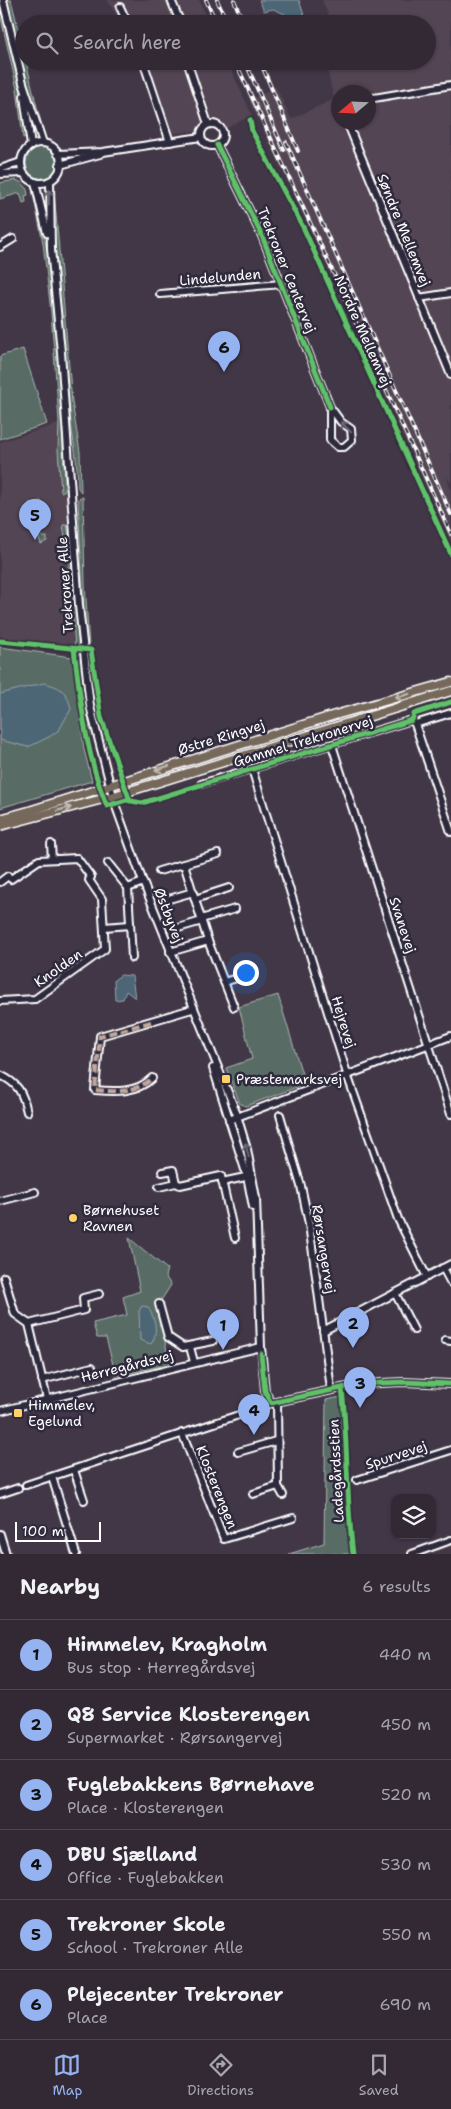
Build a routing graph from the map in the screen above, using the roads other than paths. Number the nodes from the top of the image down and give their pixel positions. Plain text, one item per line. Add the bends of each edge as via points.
1 (3, 0) edge
2 (171, 0) edge
3 (120, 6) dead end
4 (124, 15) edge
5 (177, 15) edge
6 (15, 50) edge
7 (20, 70) edge
8 (146, 70) edge
9 (191, 70) edge
10 (23, 83) junction
11 (451, 86) edge
12 (376, 98) edge
13 (208, 124) junction
14 (350, 130) edge
15 (201, 137) junction
16 (170, 142) junction
17 (43, 144) junction
18 (217, 145) junction
19 (31, 146) junction
20 (104, 152) junction
21 (58, 154) junction
22 (21, 162) junction
23 (60, 165) junction
24 (0, 168) edge
25 (23, 173) junction
26 (0, 174) edge
27 (50, 181) junction
28 (35, 182) junction
29 (13, 239) dead end
30 (0, 247) edge
31 (51, 249) junction
32 (282, 284) junction
33 (451, 293) edge
34 (160, 294) dead end
35 (419, 298) junction
36 (451, 375) edge
37 (330, 407) junction
38 (451, 682) edge
39 (451, 691) edge
40 (451, 713) edge
41 (413, 722) junction
42 (332, 744) junction
43 (252, 769) junction
44 (201, 784) dead end
45 (110, 785) junction
46 (114, 796) junction
47 (0, 819) edge
48 (0, 826) edge
49 (451, 832) edge
50 (52, 844) dead end
51 (218, 854) dead end
52 (52, 859) junction
53 (108, 863) dead end
54 (184, 864) junction
55 (159, 871) dead end
56 (0, 882) edge
57 (143, 882) junction
58 (128, 888) junction
59 (229, 888) dead end
60 (194, 896) junction
61 (169, 899) dead end
62 (235, 908) dead end
63 (202, 920) junction
64 (104, 926) junction
65 (130, 926) junction
66 (178, 928) dead end
67 (208, 941) junction
68 (170, 952) junction
69 (132, 958) dead end
70 (249, 974) dead end
71 (224, 982) junction
72 (0, 1001) edge
73 (234, 1007) dead end
74 (192, 1009) junction
75 (451, 1036) edge
76 (205, 1041) junction
77 (429, 1044) junction
78 (0, 1075) edge
79 (347, 1075) junction
80 (152, 1078) dead end
81 (27, 1112) dead end
82 (451, 1114) edge
83 (280, 1115) dead end
84 (237, 1117) junction
85 (229, 1120) junction
86 (162, 1172) dead end
87 (250, 1176) junction
88 (222, 1182) junction
89 (176, 1183) junction
90 (159, 1186) dead end
91 (35, 1192) dead end
92 (0, 1202) edge
93 (235, 1238) dead end
94 (451, 1264) edge
95 (443, 1268) junction
96 (427, 1276) junction
97 (4, 1277) dead end
98 (451, 1283) edge
99 (395, 1293) junction
100 (99, 1294) dead end
101 (159, 1304) dead end
102 (29, 1324) junction
103 (414, 1330) dead end
104 (323, 1331) junction
105 (213, 1341) dead end
106 (190, 1347) junction
107 (260, 1347) junction
108 (194, 1362) junction
109 (92, 1367) dead end
110 (42, 1380) junction
111 (451, 1384) edge
112 (331, 1389) junction
113 (47, 1399) junction
114 (274, 1403) junction
115 (0, 1411) edge
116 (182, 1433) junction
117 (276, 1441) junction
118 (451, 1450) edge
119 (238, 1452) dead end
120 (74, 1470) junction
121 (52, 1477) junction
122 (357, 1480) dead end
123 (26, 1485) dead end
124 (278, 1486) junction
125 (18, 1488) dead end
126 (0, 1494) edge
127 (253, 1494) dead end
128 (283, 1495) dead end
129 (84, 1500) dead end
130 (293, 1518) dead end
131 (0, 1534) edge
132 (451, 1540) edge
133 (6, 1554) edge
134 (76, 1554) edge
135 (412, 1554) edge

1 - 6 street
2 - 5 street
3 - 4 street
7 - 10 street
8 - 16 street
9 - 13 street
10 - 17 street
10 - 19 street
11 - 12 street
13 - 15 street via 201,131
13 - 18 street via 216,124 222,130 222,138
14 - 35 street, Søndre Mellemvej
15 - 16 street
15 - 18 street via 207,145
16 - 20 street
17 - 19 street
17 - 21 street
18 - 32 street, Trekroner Centervej
19 - 22 street via 24,152
20 - 21 street
20 - 23 street
21 - 23 street
22 - 24 street
22 - 25 street
23 - 27 street
25 - 26 street
25 - 28 street
27 - 28 street
31 -> 27 street, Trekroner Alle
28 - 31 street, Trekroner Alle
29 - 30 street
31 - 45 street, Trekroner Alle via 82,650 92,714
32 - 34 street, Lindelunden
32 - 37 street, Trekroner Centervej
33 - 35 street
35 - 36 street, Søndre Mellemvej
37 -> 37 street, Trekroner Centervej via 330,440 338,447 349,445 352,434
38 -> 45 main road, Østre Ringvej
39 - 46 main road, Østre Ringvej
40 - 41 street, Gammel Trekronervej
41 - 42 street, Gammel Trekronervej
41 - 49 street
42 - 43 street, Gammel Trekronervej
42 - 77 street, Svanevej
43 - 44 street, Gammel Trekronervej
43 - 79 street, Hejrevej
45 - 46 street, Trekroner Alle
45 - 47 main road, Østre Ringvej
48 -> 46 main road, Østre Ringvej
46 - 57 street, Østbyvej
50 - 52 street
51 - 54 street
52 - 56 street, Knolden via 39,860 11,879 8,876
52 - 64 street, Knolden via 77,858 102,899
53 - 58 street
54 - 55 street
54 - 60 street
57 - 58 street
57 - 68 street, Østbyvej
58 - 65 street
59 - 60 street
60 - 61 street
60 - 63 street
62 - 63 street
63 - 66 street
63 - 67 street
64 - 65 street
64 - 72 street, Knolden via 105,950 81,968 36,999
65 - 69 street
67 - 68 street
67 - 71 street
68 - 74 street, Østbyvej
70 - 71 street
71 - 73 street
74 - 76 street, Østbyvej
74 - 80 street via 100,1036 95,1090 128,1090 145,1085
75 - 77 street
76 - 84 street, Østbyvej
76 - 85 street, Østbyvej
77 - 79 street
77 - 82 street, Svanevej
78 - 81 street via 16,1083
79 - 84 street
79 - 96 street, Hejrevej via 398,1219
83 - 104 street, Rørsangervej via 309,1224
84 - 85 street
87 -> 84 street, Østbyvej
85 - 87 street, Østbyvej
86 - 89 street via 174,1170
87 - 88 street
87 - 107 street, Østbyvej via 258,1233
88 - 89 street via 221,1176 180,1185
88 - 93 street
89 - 90 street
91 - 92 street
94 - 95 street
95 - 96 street
95 - 98 street
96 - 99 street
97 - 102 street via 15,1314
99 - 103 street
99 - 104 street
100 - 102 street via 82,1298 84,1310
101 - 106 street via 168,1337 183,1347
102 - 110 street
104 - 112 street, Rørsangervej
105 - 106 street
106 - 108 street
107 - 108 street, Herregårdsvej
107 - 114 street, Østbyvej via 266,1391
108 - 113 street, Herregårdsvej
109 - 110 street
110 - 113 street
111 - 112 street, Klosterengen via 403,1382
112 - 114 street, Klosterengen
113 - 115 street, Herregårdsvej
114 - 116 street, Klosterengen
114 - 117 street, Østbyvej
116 - 120 street, Klosterengen
116 - 130 street, Klosterengen via 224,1539
117 - 119 street
117 - 124 street, Østbyvej
118 - 122 street, Spurvevej
120 - 121 street, Klosterengen
120 - 129 street
121 - 123 street, Klosterengen
121 - 134 street
124 - 127 street
124 - 128 street
125 - 126 street
131 - 133 street
132 - 135 street

